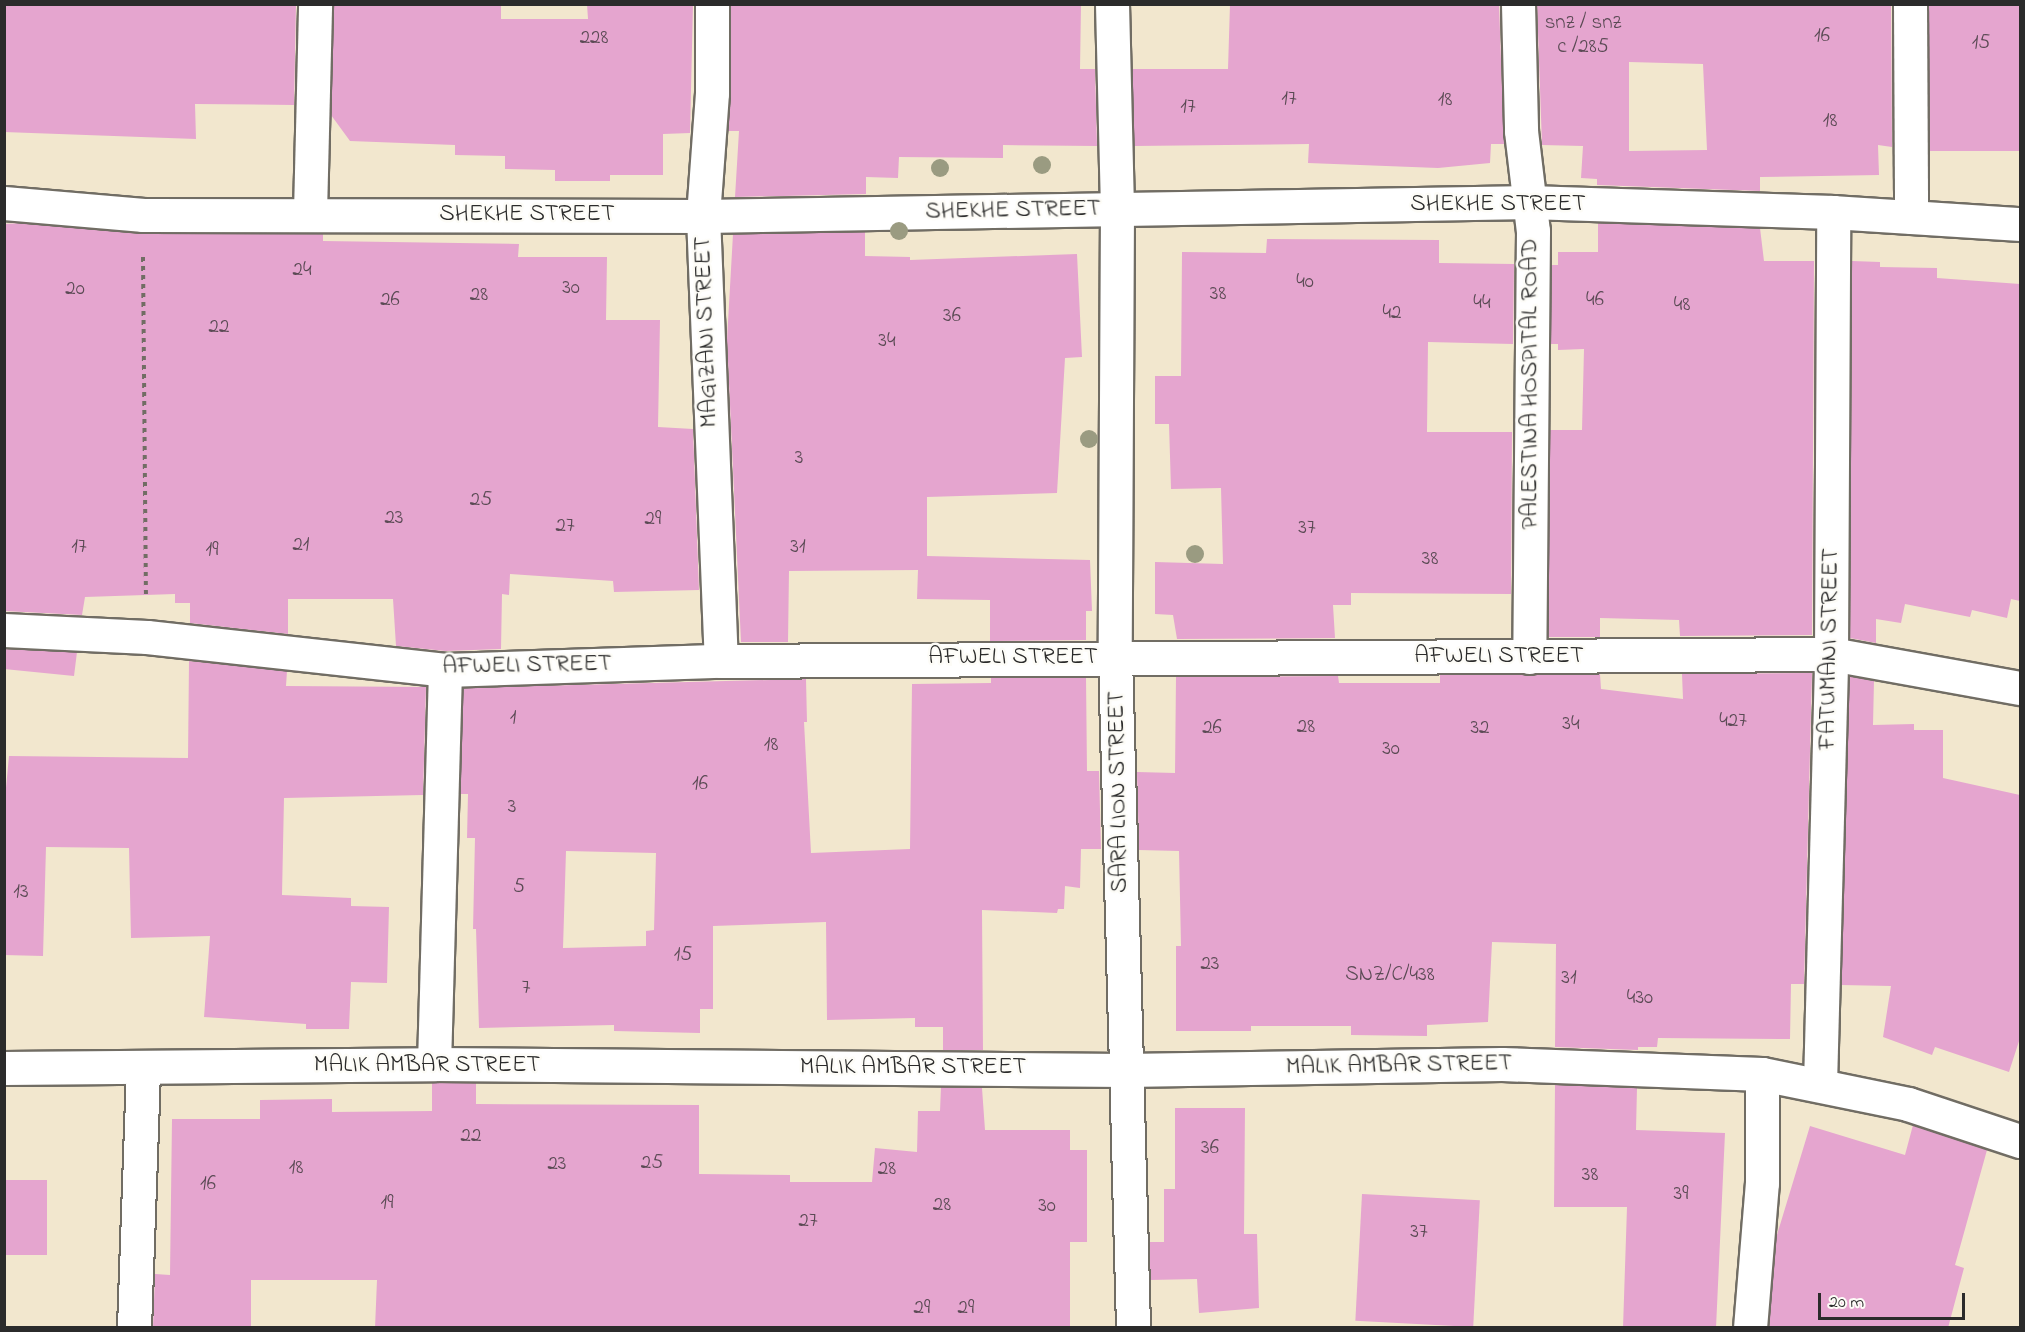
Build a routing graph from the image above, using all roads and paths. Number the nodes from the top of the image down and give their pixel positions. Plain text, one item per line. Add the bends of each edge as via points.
1 (315, 4) edge
2 (712, 4) edge
3 (1112, 4) edge
4 (1518, 4) edge
5 (1910, 4) edge
6 (1529, 202) junction
7 (4, 203) edge
8 (1117, 210) junction
9 (1833, 212) junction
10 (310, 213) junction
11 (143, 215) junction
12 (703, 216) junction
13 (1911, 217) junction
14 (2020, 224) edge
15 (4, 630) edge
16 (147, 638) junction
17 (1831, 654) junction
18 (1115, 657) junction
19 (1529, 657) junction
20 (721, 660) junction
21 (445, 670) junction
22 (2020, 688) edge
23 (434, 1064) junction
24 (4, 1068) edge
25 (143, 1069) junction
26 (1125, 1070) junction
27 (1762, 1074) junction
28 (1821, 1085) junction
29 (2020, 1141) edge
30 (134, 1328) edge
31 (1133, 1328) edge
32 (1750, 1328) edge

1 - 10 street
2 - 12 street, MAGIZANI STREET via 712,93
3 - 8 street, SARA LION STREET
4 - 6 street, PALESTINA HOSPITAL ROAD via 1521,131
5 - 13 street
6 - 8 street, SHEKHE STREET
6 - 9 street, SHEKHE STREET
6 - 19 street, PALESTINA HOSPITAL ROAD via 1533,231
7 - 11 street, SHEKHE STREET
8 - 12 street, SHEKHE STREET
8 - 18 street, SARA LION STREET
9 - 13 street, SHEKHE STREET
9 - 17 street, FATUMANI STREET
10 - 11 street, SHEKHE STREET
10 - 12 street, SHEKHE STREET
11 - 16 path via 141,407
12 - 20 street, MAGIZANI STREET
13 - 14 street, SHEKHE STREET
15 - 16 street, AFWELI STREET
16 - 21 street, AFWELI STREET
17 - 19 street, AFWELI STREET
17 - 22 street, AFWELI STREET
17 - 28 street, FATUMANI STREET
18 - 19 street, AFWELI STREET
18 - 20 street, AFWELI STREET
18 - 26 street, SARA LION STREET
20 - 21 street, AFWELI STREET
21 - 23 street
23 - 25 street, MALIK AMBAR STREET
23 - 26 street, MALIK AMBAR STREET
24 - 25 street, MALIK AMBAR STREET
25 - 30 street
26 - 27 street, MALIK AMBAR STREET via 1502,1064
26 - 31 street, SARA LION STREET
27 - 28 street, MALIK AMBAR STREET
27 - 32 street via 1762,1183
28 - 29 street, MALIK AMBAR STREET via 1908,1104

